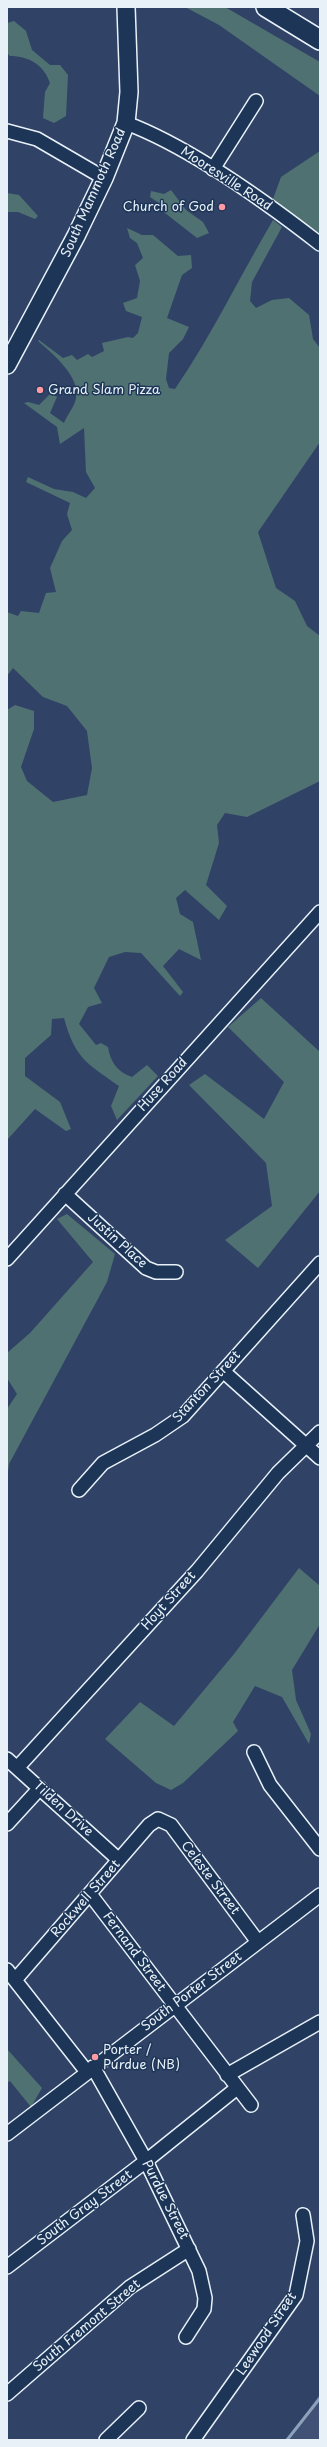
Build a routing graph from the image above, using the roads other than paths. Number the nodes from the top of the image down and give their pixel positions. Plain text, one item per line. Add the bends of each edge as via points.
1 (126, 7) edge
2 (266, 7) edge
3 (274, 7) edge
4 (320, 40) edge
5 (256, 101) dead end
6 (126, 123) junction
7 (7, 131) edge
8 (213, 169) junction
9 (104, 178) junction
10 (320, 244) edge
11 (7, 365) edge
12 (320, 912) edge
13 (65, 1194) junction
14 (7, 1259) edge
15 (320, 1263) edge
16 (176, 1272) dead end
17 (223, 1371) junction
18 (320, 1432) edge
19 (306, 1445) junction
20 (320, 1458) edge
21 (80, 1490) dead end
22 (254, 1752) dead end
23 (7, 1759) edge
24 (17, 1768) junction
25 (40, 1788) junction
26 (158, 1819) joint
27 (7, 1824) edge
28 (320, 1849) edge
29 (119, 1860) junction
30 (90, 1894) junction
31 (320, 1895) edge
32 (258, 1942) junction
33 (11, 1975) edge
34 (174, 2005) junction
35 (320, 2022) edge
36 (90, 2070) junction
37 (227, 2075) junction
38 (237, 2088) junction
39 (251, 2105) dead end
40 (7, 2134) edge
41 (146, 2161) junction
42 (303, 2215) dead end
43 (190, 2249) junction
44 (7, 2267) edge
45 (186, 2337) dead end
46 (7, 2394) edge
47 (139, 2408) dead end
48 (106, 2440) edge
49 (193, 2440) edge

1 - 6 main road, South Mammoth Road via 129,92
2 - 4 highway
3 - 4 highway
5 - 8 street
6 - 8 street, Mooresville Road via 144,130
6 - 9 main road, South Mammoth Road
7 - 9 street via 37,139
8 - 10 street, Mooresville Road
9 - 11 main road, South Mammoth Road
12 - 13 street, Huse Road
13 - 14 street, Huse Road
13 - 16 street, Justin Place via 146,1268 156,1272
15 - 17 street, Stanton Street
17 - 19 street
17 - 21 street, Stanton Street via 175,1423 103,1463
18 - 19 street, Hoyt Street
19 - 20 street
19 - 24 street, Hoyt Street via 278,1473 197,1571
22 - 28 street via 270,1785
23 - 24 street, Tilden Drive
24 - 25 street, Tilden Drive
25 - 27 street
25 - 29 street, Tilden Drive
26 - 29 street, Rockwell Street via 149,1825
26 - 32 street, Celeste Street via 171,1825
29 - 30 street, Rockwell Street
30 - 33 street, Rockwell Street
30 - 34 street, Fernand Street
31 - 32 street, South Porter Street
32 - 34 street, South Porter Street
33 - 36 street, Purdue Street
34 - 36 street, South Porter Street
34 - 37 street, Fernand Street
35 - 37 street
36 - 40 street, South Porter Street
36 - 41 street, Purdue Street
37 - 38 street, Fernand Street
38 - 39 street, Fernand Street
38 - 41 street, South Gray Street
41 - 43 street, Purdue Street
41 - 44 street, South Gray Street
42 - 49 street, Leewood Street via 307,2241 296,2295
43 - 45 street, Purdue Street via 199,2271 205,2298 204,2309
43 - 46 street, South Fremont Street via 130,2287
47 - 48 street

